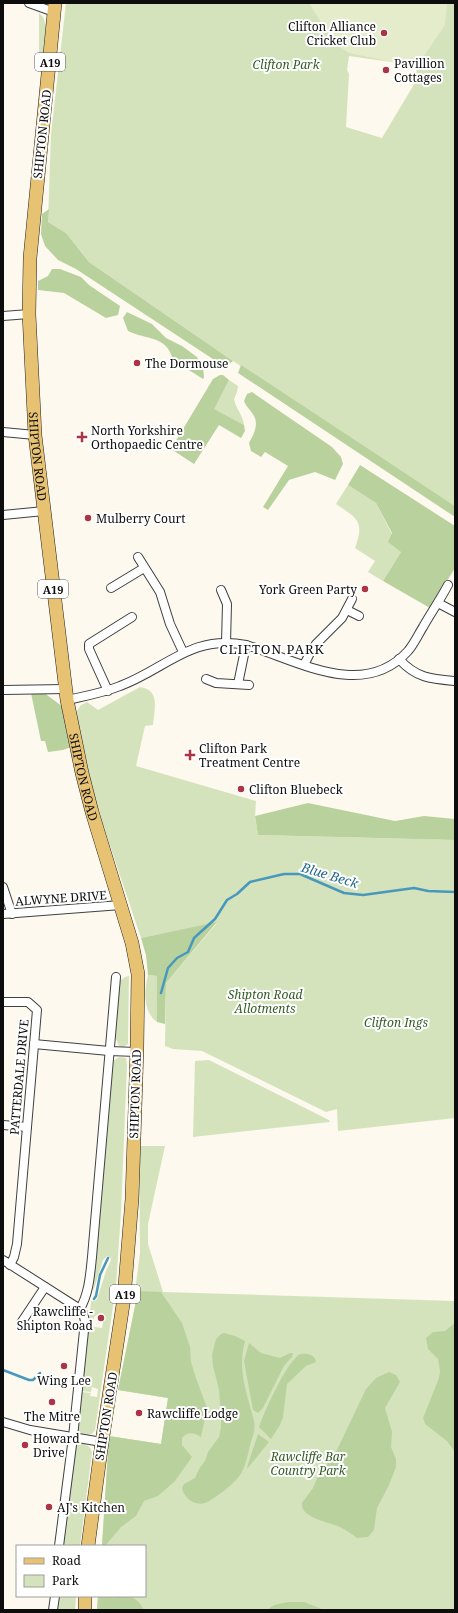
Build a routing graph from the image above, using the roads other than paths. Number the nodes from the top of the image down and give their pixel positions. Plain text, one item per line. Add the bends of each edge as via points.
1 (29, 3) edge
2 (54, 8) edge
3 (29, 314) junction
4 (3, 316) edge
5 (3, 432) edge
6 (35, 435) junction
7 (44, 511) junction
8 (3, 515) edge
9 (138, 557) dead end
10 (144, 568) junction
11 (448, 585) dead end
12 (111, 588) dead end
13 (221, 590) dead end
14 (352, 599) dead end
15 (438, 603) junction
16 (347, 610) junction
17 (453, 612) edge
18 (359, 616) dead end
19 (132, 618) dead end
20 (226, 643) junction
21 (246, 645) junction
22 (183, 652) junction
23 (399, 660) junction
24 (304, 665) junction
25 (206, 679) dead end
26 (455, 681) edge
27 (238, 684) junction
28 (249, 685) dead end
29 (3, 690) edge
30 (108, 690) junction
31 (66, 694) junction
32 (3, 887) edge
33 (121, 905) junction
34 (3, 914) edge
35 (12, 914) junction
36 (116, 977) dead end
37 (3, 1002) edge
38 (34, 1044) junction
39 (109, 1051) junction
40 (137, 1052) junction
41 (3, 1125) edge
42 (27, 1127) junction
43 (6, 1262) edge
44 (45, 1287) junction
45 (80, 1309) junction
46 (21, 1323) dead end
47 (3, 1422) edge
48 (73, 1437) junction
49 (102, 1442) junction
50 (59, 1545) edge
51 (88, 1545) edge
52 (54, 1597) edge
53 (85, 1597) edge
54 (53, 1610) edge
55 (85, 1610) edge

1 - 2 street
2 - 3 main road, SHIPTON ROAD / A19 via 32,229
3 - 4 street
3 - 6 main road, SHIPTON ROAD / A19
5 - 6 street
6 - 7 main road, SHIPTON ROAD / A19
7 - 8 street
7 - 31 main road, SHIPTON ROAD / A19
9 - 10 street
10 - 12 street
10 - 22 street via 160,592 170,624
11 - 15 street
13 - 20 street via 227,604
14 - 16 street
15 - 17 street
15 - 23 street via 409,650
16 - 18 street
16 - 24 street via 316,644
19 - 30 street via 89,644
20 - 21 street
20 - 22 street
21 - 24 street
21 - 27 street
22 - 30 street via 134,680
23 - 24 street via 382,670 363,675 334,673
23 - 26 street via 422,676
25 - 27 street via 216,684
27 - 28 street
29 - 31 street
30 - 31 street
31 - 33 main road, SHIPTON ROAD / A19 via 92,812
32 - 35 street
33 - 35 street, ALWYNE DRIVE
33 - 40 main road, SHIPTON ROAD / A19 via 138,974
34 - 35 street, ALWYNE DRIVE
36 - 39 street
37 - 38 street, PATTERDALE DRIVE via 28,1002 37,1010
38 - 39 street
38 - 42 street, PATTERDALE DRIVE
39 - 40 street
39 - 45 street via 89,1289
40 - 49 main road, SHIPTON ROAD / A19 via 132,1199 124,1298
41 - 42 street
42 - 43 street, PATTERDALE DRIVE via 17,1244 14,1257
43 - 44 street
44 - 45 street
44 - 46 street
45 - 48 street via 85,1325
47 - 48 street via 30,1430
48 - 49 street
48 - 50 street
49 - 51 main road, SHIPTON ROAD / A19
52 - 54 street
53 - 55 main road

